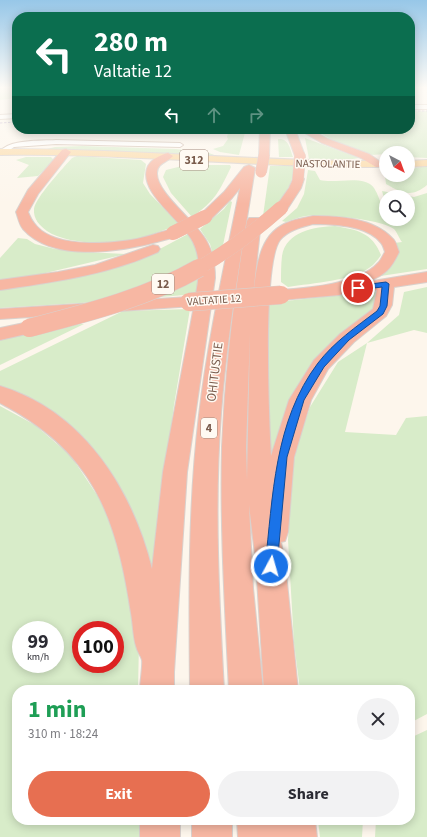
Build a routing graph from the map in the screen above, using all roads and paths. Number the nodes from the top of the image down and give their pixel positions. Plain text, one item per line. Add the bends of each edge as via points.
1 (264, 134) edge
2 (292, 134) edge
3 (312, 134) edge
4 (5, 152) edge
5 (66, 152) junction
6 (170, 153) junction
7 (257, 162) junction
8 (379, 162) edge
9 (427, 163) edge
10 (379, 164) edge
11 (415, 164) edge
12 (175, 235) junction
13 (427, 277) edge
14 (386, 284) junction
15 (0, 285) edge
16 (325, 291) junction
17 (0, 314) edge
18 (0, 334) edge
19 (0, 394) edge
20 (271, 566) junction
21 (157, 681) edge
22 (207, 685) edge
23 (246, 685) edge
24 (281, 685) edge
25 (160, 825) edge
26 (212, 825) edge
27 (257, 825) edge
28 (296, 825) edge
29 (160, 837) edge
30 (212, 837) edge
31 (258, 837) edge
32 (297, 837) edge

1 - 7 highway, OHITUSTIE / 4
2 - 18 highway, 12, bridge via 300,156 295,188 281,208 246,239 187,274 109,305
3 - 8 highway
4 - 5 main road, NASTOLANTIE / 312
4 - 6 street via 25,144 104,142
5 - 6 main road, NASTOLANTIE / 312
5 - 12 highway via 32,193 22,212 26,226 34,233 60,244 93,247 132,244
6 - 7 main road, NASTOLANTIE / 312
6 - 21 highway via 157,160 153,167 153,184 204,248 207,278 175,472
7 - 10 main road, NASTOLANTIE / 312
7 - 12 highway, bridge via 205,217
7 - 22 highway, OHITUSTIE / 4 via 232,256 206,451 204,600
7 - 23 highway, OHITUSTIE / 4 via 238,363 234,447 238,588
9 - 11 main road
12 - 15 highway via 146,253 112,265
13 - 14 highway, VALTATIE 12 / 12
14 - 16 highway, VALTATIE 12 / 12
14 - 20 highway via 380,312 347,338 321,365 300,400 282,457
16 - 17 highway, VALTATIE 12 / 12, bridge
16 - 20 highway via 379,271 391,257 388,242 374,230 358,223 325,219 302,222 285,228 270,244 264,274 259,327 259,460 263,518
19 - 21 highway via 48,421 72,441 94,466 113,498 128,534 137,570
20 - 24 highway
25 - 29 highway
26 - 30 highway
27 - 31 highway
28 - 32 highway

